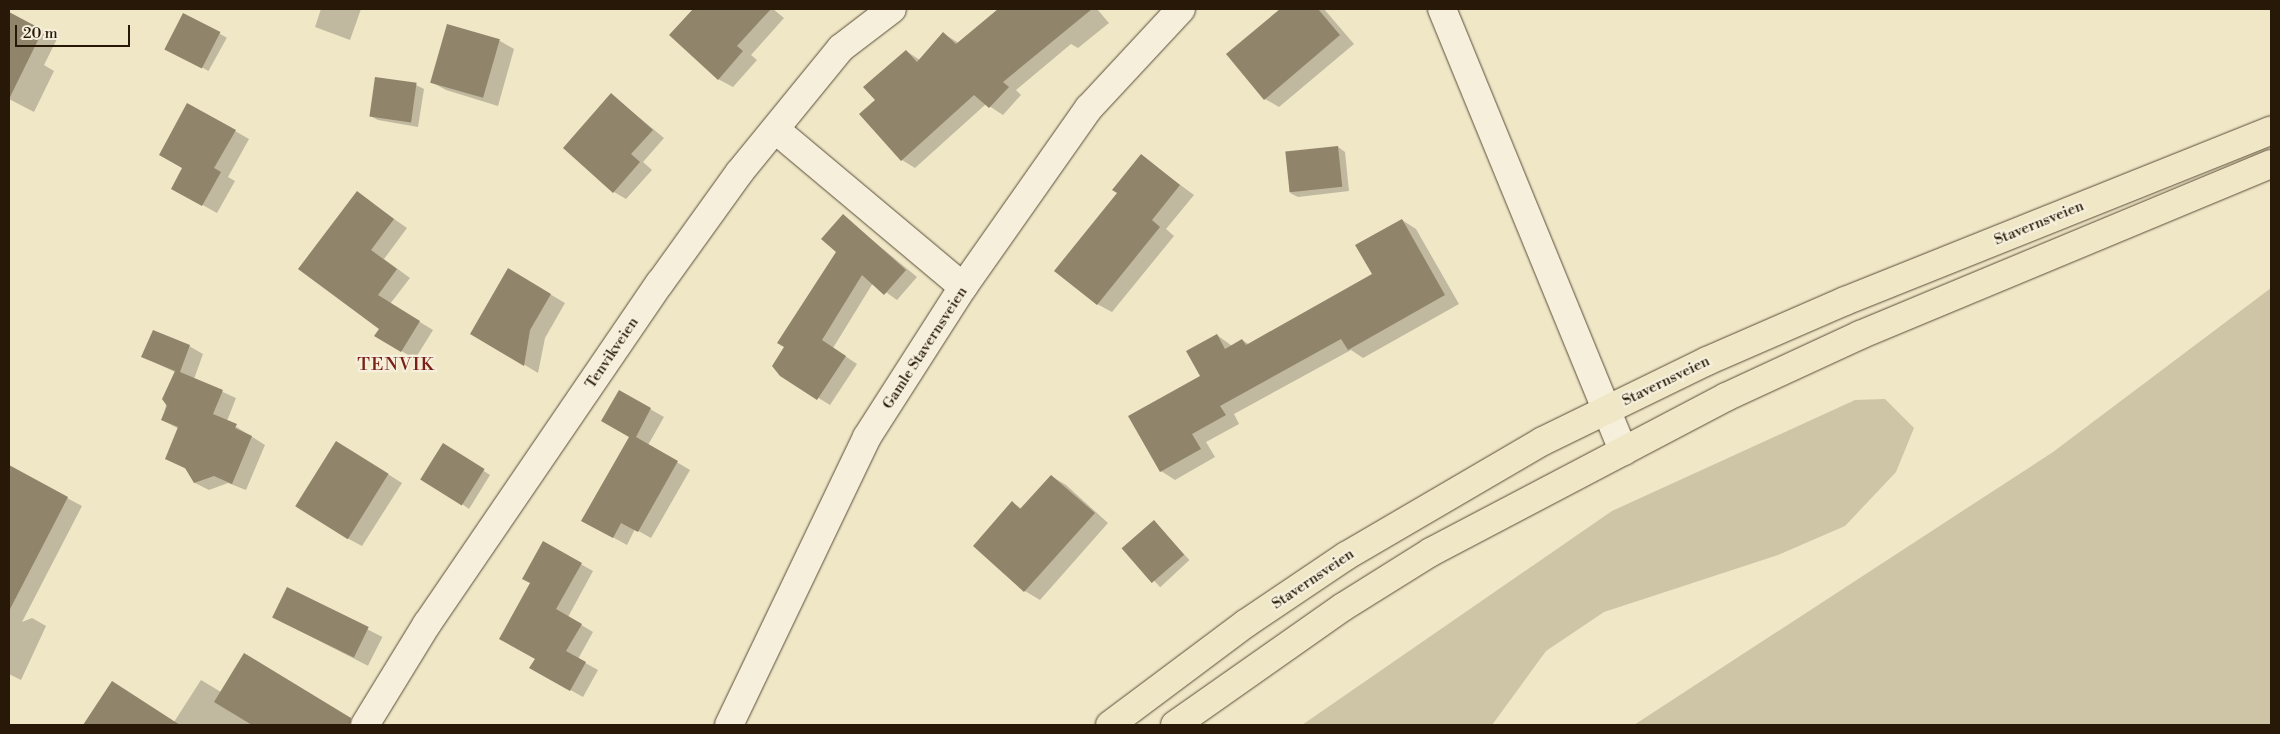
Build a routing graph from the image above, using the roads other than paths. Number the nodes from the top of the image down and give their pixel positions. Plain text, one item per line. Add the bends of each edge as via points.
1 (892, 9) edge
2 (1181, 9) edge
3 (1442, 9) edge
4 (776, 130) junction
5 (2271, 131) edge
6 (2271, 164) edge
7 (963, 287) junction
8 (1605, 410) junction
9 (1623, 451) junction
10 (365, 725) edge
11 (729, 725) edge
12 (1110, 725) edge
13 (1175, 725) edge

1 - 4 street, Tenvikveien via 841,48
2 - 7 street, Gamle Stavernsveien via 1089,108
3 - 8 street
4 - 7 street
4 - 10 street, Tenvikveien via 739,173 660,282 427,624
5 - 8 main road, Stavernsveien via 1845,301
6 - 9 main road via 1860,335 1726,397
7 - 11 street, Gamle Stavernsveien via 867,438
8 - 9 street
8 - 12 main road, Stavernsveien via 1543,441 1346,556 1245,624
9 - 13 main road via 1431,552 1343,607

